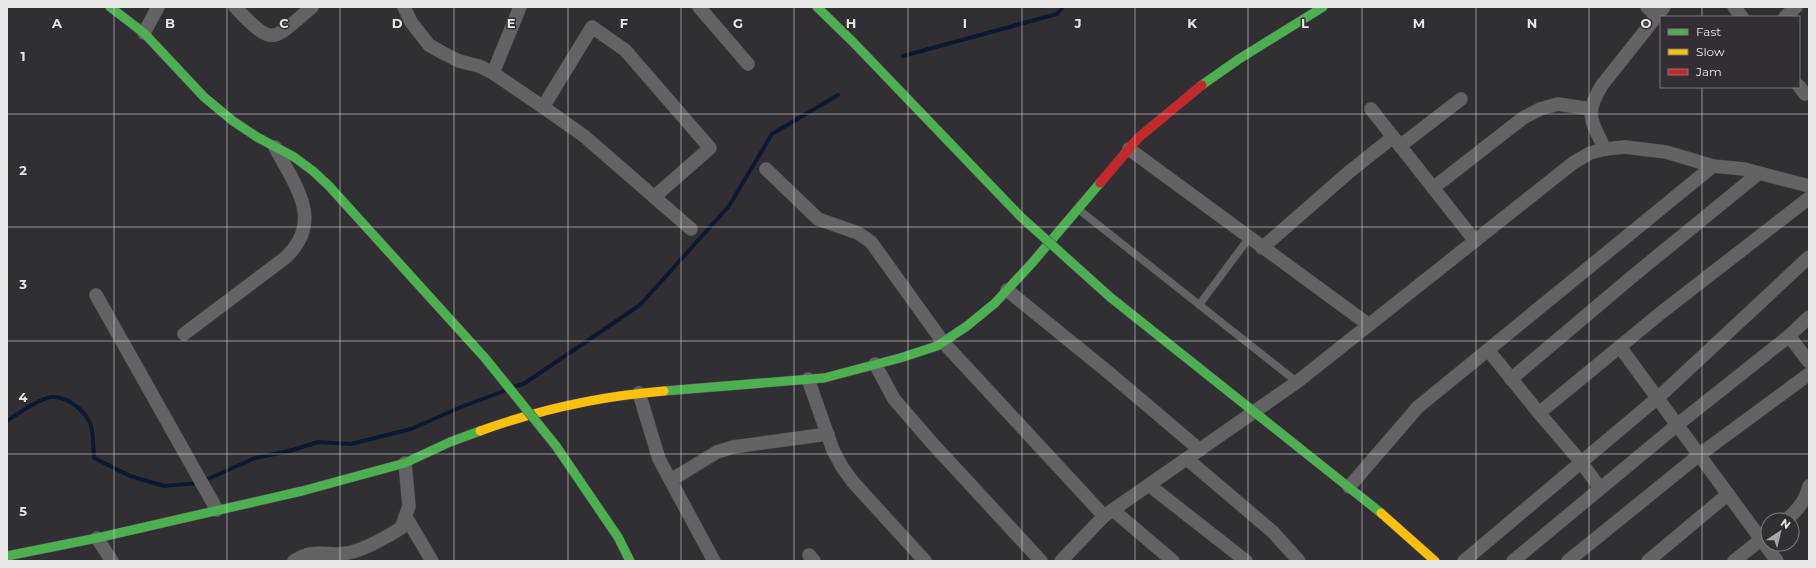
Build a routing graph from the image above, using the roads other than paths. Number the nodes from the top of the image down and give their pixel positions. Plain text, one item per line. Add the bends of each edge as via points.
1 (110, 7) edge
2 (158, 7) edge
3 (235, 7) edge
4 (312, 7) edge
5 (404, 7) edge
6 (520, 7) edge
7 (699, 7) edge
8 (817, 7) edge
9 (1323, 7) edge
10 (1734, 7) edge
11 (1796, 7) edge
12 (1656, 10) edge
13 (1741, 16) edge
14 (1786, 16) edge
15 (144, 33) junction
16 (748, 64) dead end
17 (493, 73) junction
18 (1461, 99) dead end
19 (543, 107) junction
20 (1371, 109) dead end
21 (1591, 109) junction
22 (1397, 142) junction
23 (275, 147) junction
24 (1129, 149) junction
25 (1605, 149) junction
26 (1713, 166) junction
27 (766, 169) dead end
28 (1759, 173) junction
29 (1809, 186) edge
30 (1433, 188) junction
31 (654, 197) junction
32 (1809, 198) edge
33 (1077, 209) junction
34 (691, 229) dead end
35 (1249, 238) junction
36 (1475, 241) junction
37 (1262, 248) junction
38 (1809, 257) edge
39 (1006, 290) junction
40 (96, 295) dead end
41 (1199, 305) junction
42 (1809, 317) edge
43 (1369, 325) junction
44 (184, 334) dead end
45 (1789, 336) junction
46 (943, 342) junction
47 (1620, 347) junction
48 (1488, 350) junction
49 (1809, 362) edge
50 (875, 364) junction
51 (1809, 374) edge
52 (808, 380) junction
53 (1511, 380) junction
54 (1297, 382) junction
55 (639, 394) junction
56 (1657, 398) junction
57 (1255, 411) junction
58 (1539, 413) junction
59 (1677, 425) junction
60 (828, 434) junction
61 (1200, 450) junction
62 (1699, 455) junction
63 (1187, 459) junction
64 (1581, 462) junction
65 (405, 463) junction
66 (671, 480) junction
67 (1149, 485) junction
68 (1809, 486) edge
69 (1350, 487) junction
70 (1600, 488) junction
71 (1728, 494) junction
72 (217, 510) junction
73 (1795, 512) edge
74 (1109, 513) junction
75 (406, 517) junction
76 (1760, 531) edge
77 (98, 538) junction
78 (1760, 541) edge
79 (1772, 552) edge
80 (7, 556) edge
81 (336, 557) edge
82 (112, 561) edge
83 (294, 561) edge
84 (432, 561) edge
85 (630, 561) edge
86 (714, 561) edge
87 (925, 561) edge
88 (1041, 561) edge
89 (1061, 561) edge
90 (1174, 561) edge
91 (1246, 561) edge
92 (1299, 561) edge
93 (1435, 561) edge
94 (1464, 561) edge
95 (1513, 561) edge
96 (1568, 561) edge
97 (1648, 561) edge
98 (1734, 561) edge
99 (1777, 561) edge

1 - 15 street
2 - 15 street
3 - 4 street via 259,31 270,36 280,35
5 - 17 street via 411,22 429,45
6 - 17 street
7 - 16 street
8 - 57 street, bridge via 1021,217 1110,297
9 - 24 street via 1239,59 1195,90 1138,138
10 - 13 street
11 - 14 street
12 - 21 street via 1602,85
15 - 23 street via 204,97 233,121
17 - 19 street
18 - 22 street
19 - 31 street via 584,136
19 - 31 street via 592,27 625,50 710,148
20 - 22 street
21 - 25 street via 1590,118
21 - 30 street via 1558,104 1540,109 1523,118
22 - 30 street
22 - 37 street via 1349,172
23 - 44 street via 301,197 306,218 303,236 295,249 285,258
23 - 85 street, bridge via 294,157 329,186 485,358 556,446 618,537
24 - 33 street
24 - 35 street
25 - 26 street via 1625,147 1666,152
25 - 36 street via 1573,163
26 - 28 street
26 - 48 street
27 - 46 street via 818,219 858,233 871,242
28 - 29 street
28 - 53 street
30 - 36 street
31 - 34 street
32 - 47 street
33 - 39 street
33 - 41 lane
35 - 37 street
35 - 41 lane
36 - 43 street
37 - 43 street
38 - 56 street
39 - 46 street via 967,326
39 - 61 street
40 - 72 street
41 - 54 lane
42 - 45 street
43 - 54 street
45 - 49 street
45 - 59 street
46 - 50 street
46 - 74 street
47 - 56 street
47 - 58 street
48 - 53 street
48 - 69 street via 1418,407
50 - 52 street
50 - 88 street via 899,404
51 - 62 street
52 - 55 street
52 - 60 street
53 - 58 street
54 - 57 street
55 - 65 street via 581,403 508,421 450,442
55 - 66 street via 659,459
56 - 59 street
56 - 64 street
57 - 61 street
57 - 69 street
58 - 64 street
59 - 62 street
59 - 70 street
60 - 66 street via 733,447 717,452
60 - 87 street via 833,450 853,482
61 - 63 street
62 - 71 street
62 - 96 street
63 - 67 street
63 - 92 street via 1273,532
64 - 70 street
64 - 94 street
65 - 72 street via 302,491
65 - 75 street via 409,506
66 - 86 street
67 - 74 street
67 - 91 street
68 - 73 street
69 - 93 street via 1396,524
70 - 95 street
71 - 76 street
71 - 97 street
72 - 77 street
74 - 89 street
74 - 90 street
75 - 81 street via 401,528 392,534
75 - 84 street
77 - 80 street
77 - 82 street
78 - 98 street
79 - 99 street
81 - 83 street via 314,552

